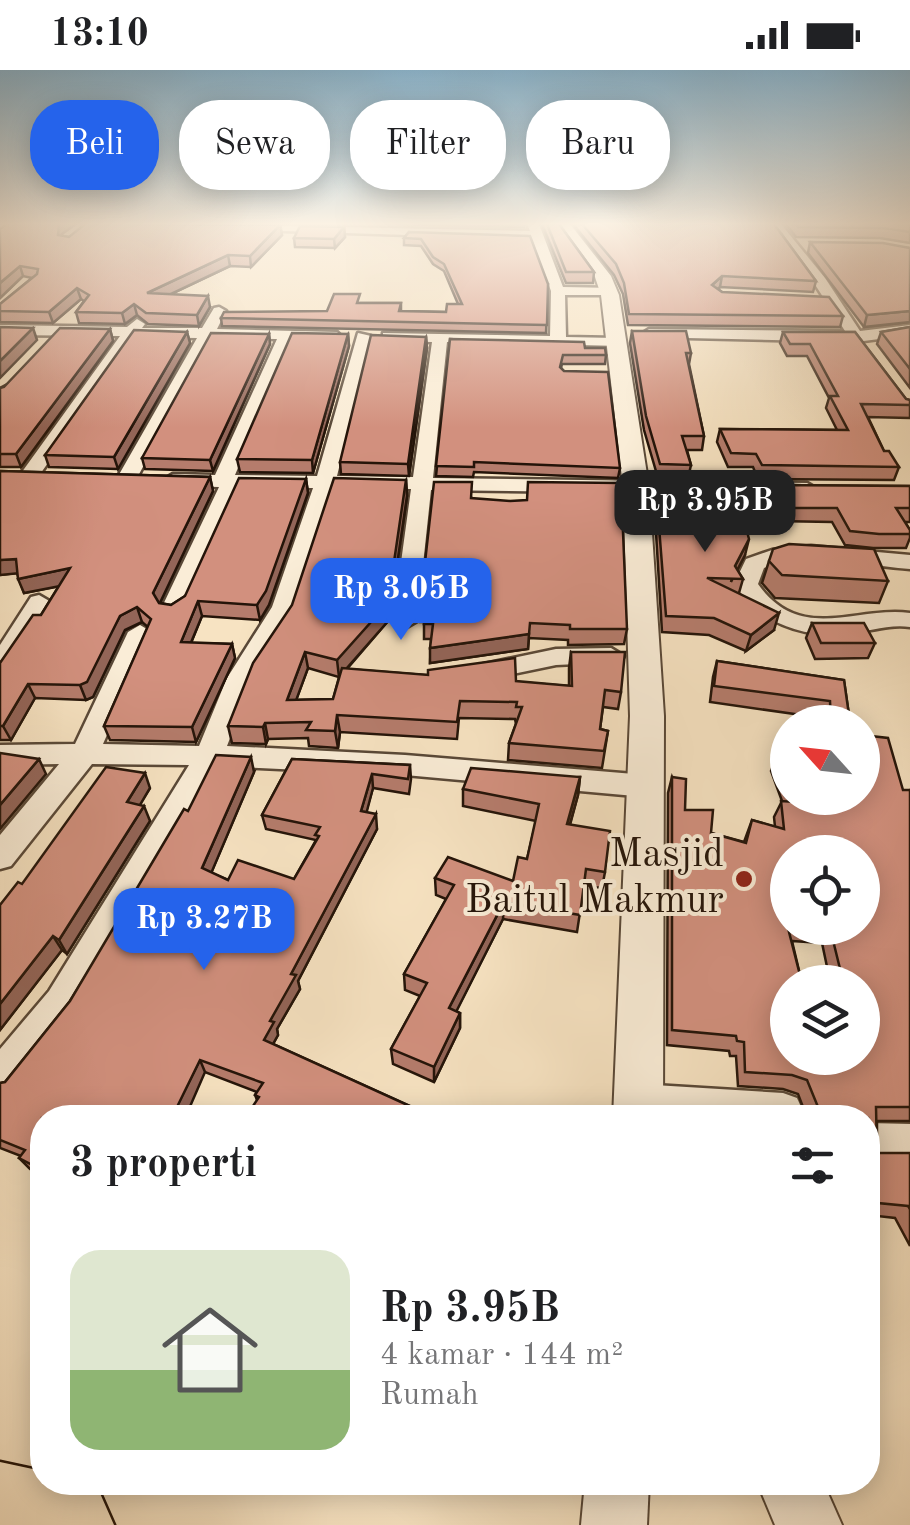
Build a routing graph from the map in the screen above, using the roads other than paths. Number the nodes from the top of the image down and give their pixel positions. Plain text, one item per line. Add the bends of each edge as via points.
1 (558, 291) edge
2 (608, 291) edge
3 (825, 292) edge
4 (813, 301) edge
5 (832, 301) junction
6 (80, 307) edge
7 (219, 311) edge
8 (134, 328) junction
9 (0, 330) edge
10 (910, 330) edge
11 (206, 335) junction
12 (286, 335) junction
13 (363, 336) junction
14 (856, 336) junction
15 (440, 338) junction
16 (49, 339) junction
17 (558, 342) junction
18 (614, 356) junction
19 (872, 358) edge
20 (30, 476) edge
21 (227, 481) junction
22 (325, 483) junction
23 (424, 486) junction
24 (636, 486) junction
25 (832, 489) edge
26 (910, 562) edge
27 (39, 602) dead end
28 (173, 608) edge
29 (405, 620) dead end
30 (910, 620) edge
31 (140, 632) edge
32 (644, 656) junction
33 (0, 666) edge
34 (451, 675) edge
35 (85, 753) junction
36 (0, 755) edge
37 (208, 759) junction
38 (646, 786) junction
39 (0, 857) edge
40 (0, 1078) edge
41 (638, 1105) edge
42 (880, 1144) edge
43 (910, 1144) edge
44 (615, 1495) edge
45 (795, 1495) edge
46 (0, 1510) edge
47 (65, 1525) edge
48 (614, 1525) edge
49 (809, 1525) edge

1 - 17 street
2 - 18 street
3 - 5 street
4 - 5 street
5 - 14 street
6 - 16 street
7 - 11 street
8 - 11 street
8 - 16 street
8 - 20 street
9 - 16 street
10 - 14 street
11 - 12 street
11 - 21 street via 117,478
12 - 13 street
12 - 21 street
13 - 15 street
13 - 22 street
14 - 18 street
14 - 19 street
15 - 17 street
15 - 23 street
17 - 18 street
18 - 24 street
21 - 22 street
21 - 28 street
22 - 23 street
22 - 37 street via 284,607 240,678
23 - 24 street
23 - 29 street
24 - 25 street
24 - 32 street
26 - 30 street via 779,554 754,564 746,584 765,609 794,620 840,627
27 - 33 street
31 - 35 street
32 - 34 street via 556,657
32 - 38 street
35 - 36 street
35 - 37 street
35 - 39 street
37 - 38 street via 450,766
37 - 40 street via 62,1002
38 - 41 street
42 - 43 street
44 - 48 street
45 - 49 street
46 - 47 highway

